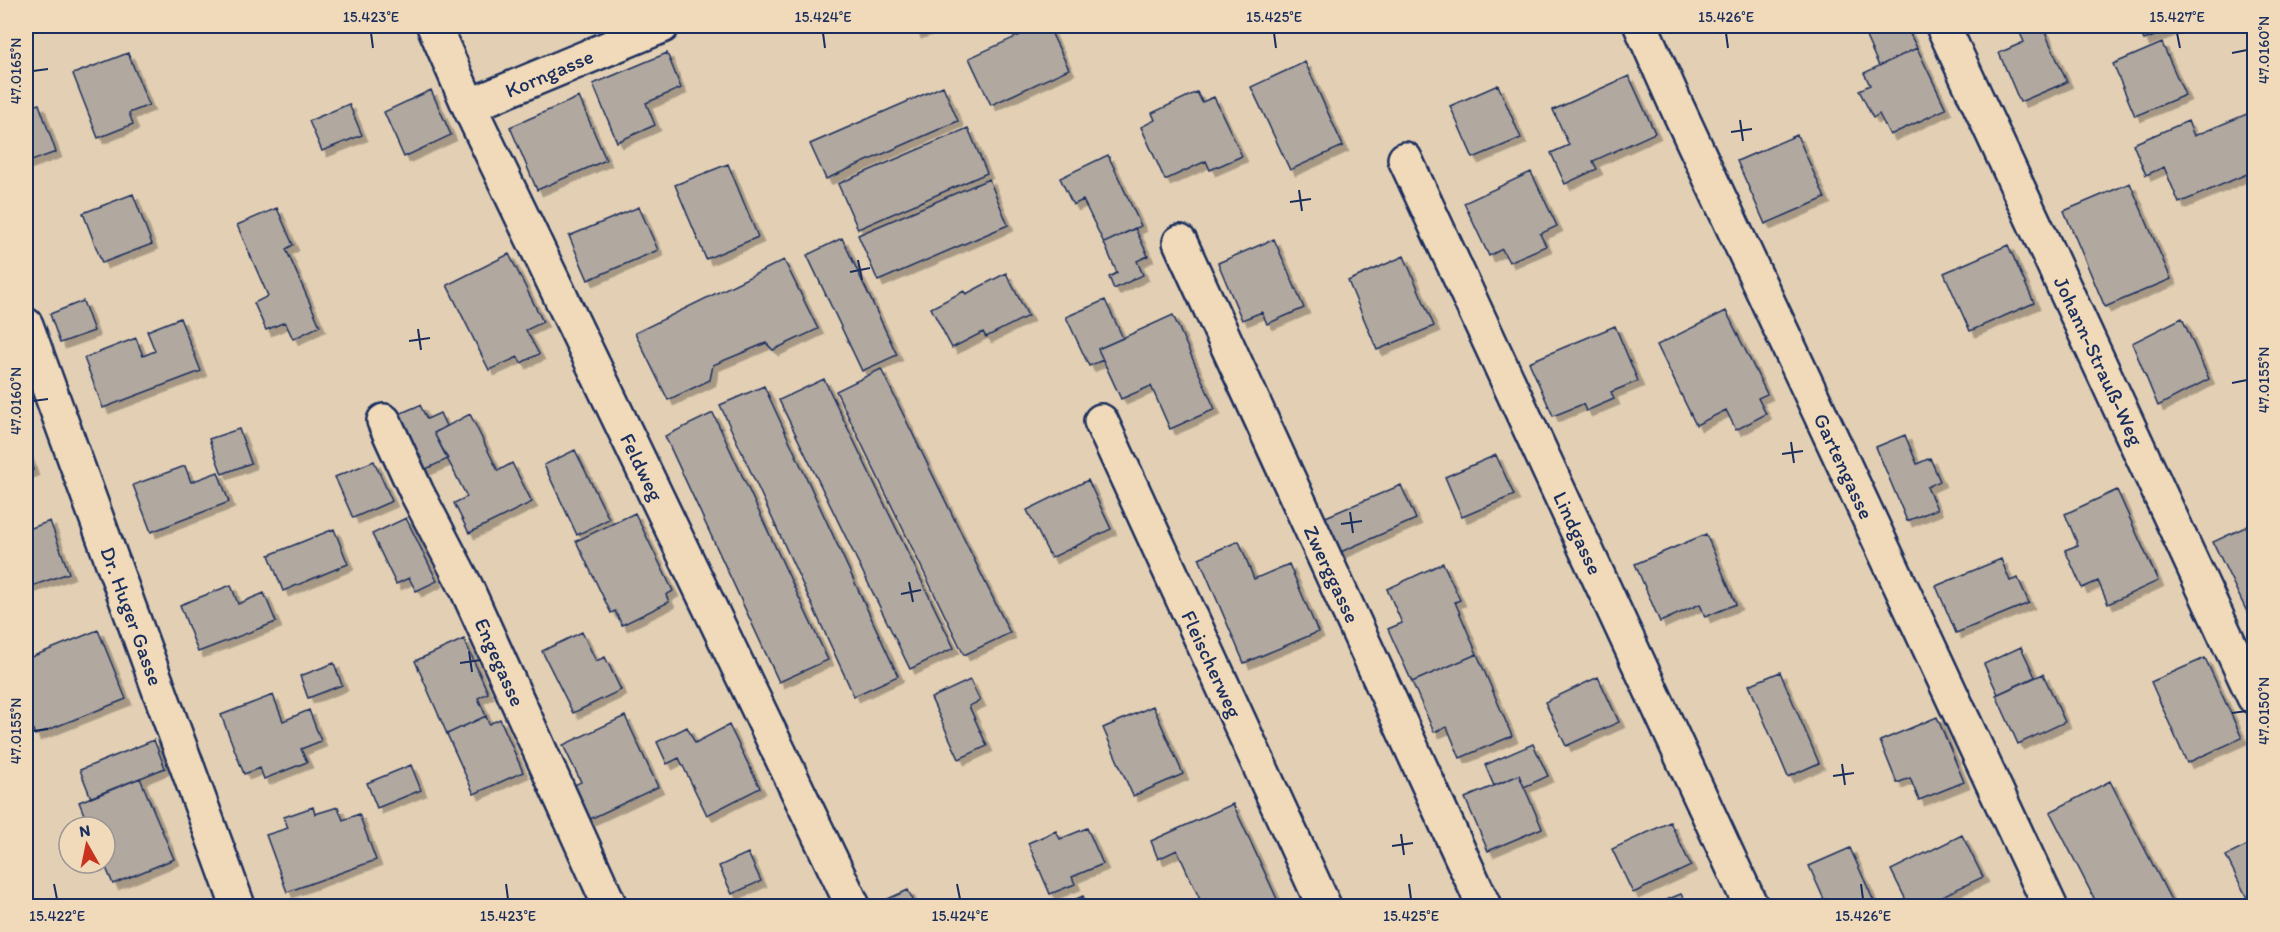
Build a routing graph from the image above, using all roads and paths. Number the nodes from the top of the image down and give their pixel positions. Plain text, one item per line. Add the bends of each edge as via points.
1 (434, 26) edge
2 (662, 26) edge
3 (1641, 26) edge
4 (1943, 26) edge
5 (469, 106) junction
6 (1405, 159) dead end
7 (1180, 242) dead end
8 (26, 325) edge
9 (384, 421) dead end
10 (1101, 421) dead end
11 (2254, 697) edge
12 (238, 906) edge
13 (610, 906) edge
14 (853, 906) edge
15 (1324, 906) edge
16 (1484, 906) edge
17 (1751, 906) edge
18 (2050, 906) edge

1 - 5 street, Feldweg
2 - 5 street, Korngasse
3 - 18 street, Gartengasse
4 - 11 street, Johann-Strauß-Weg
5 - 14 street, Feldweg
6 - 17 street, Lindgasse
7 - 16 street, Zwerggasse
8 - 12 street, Dr. Huger Gasse
9 - 13 street, Engegasse via 466,586
10 - 15 street, Fleischerweg

